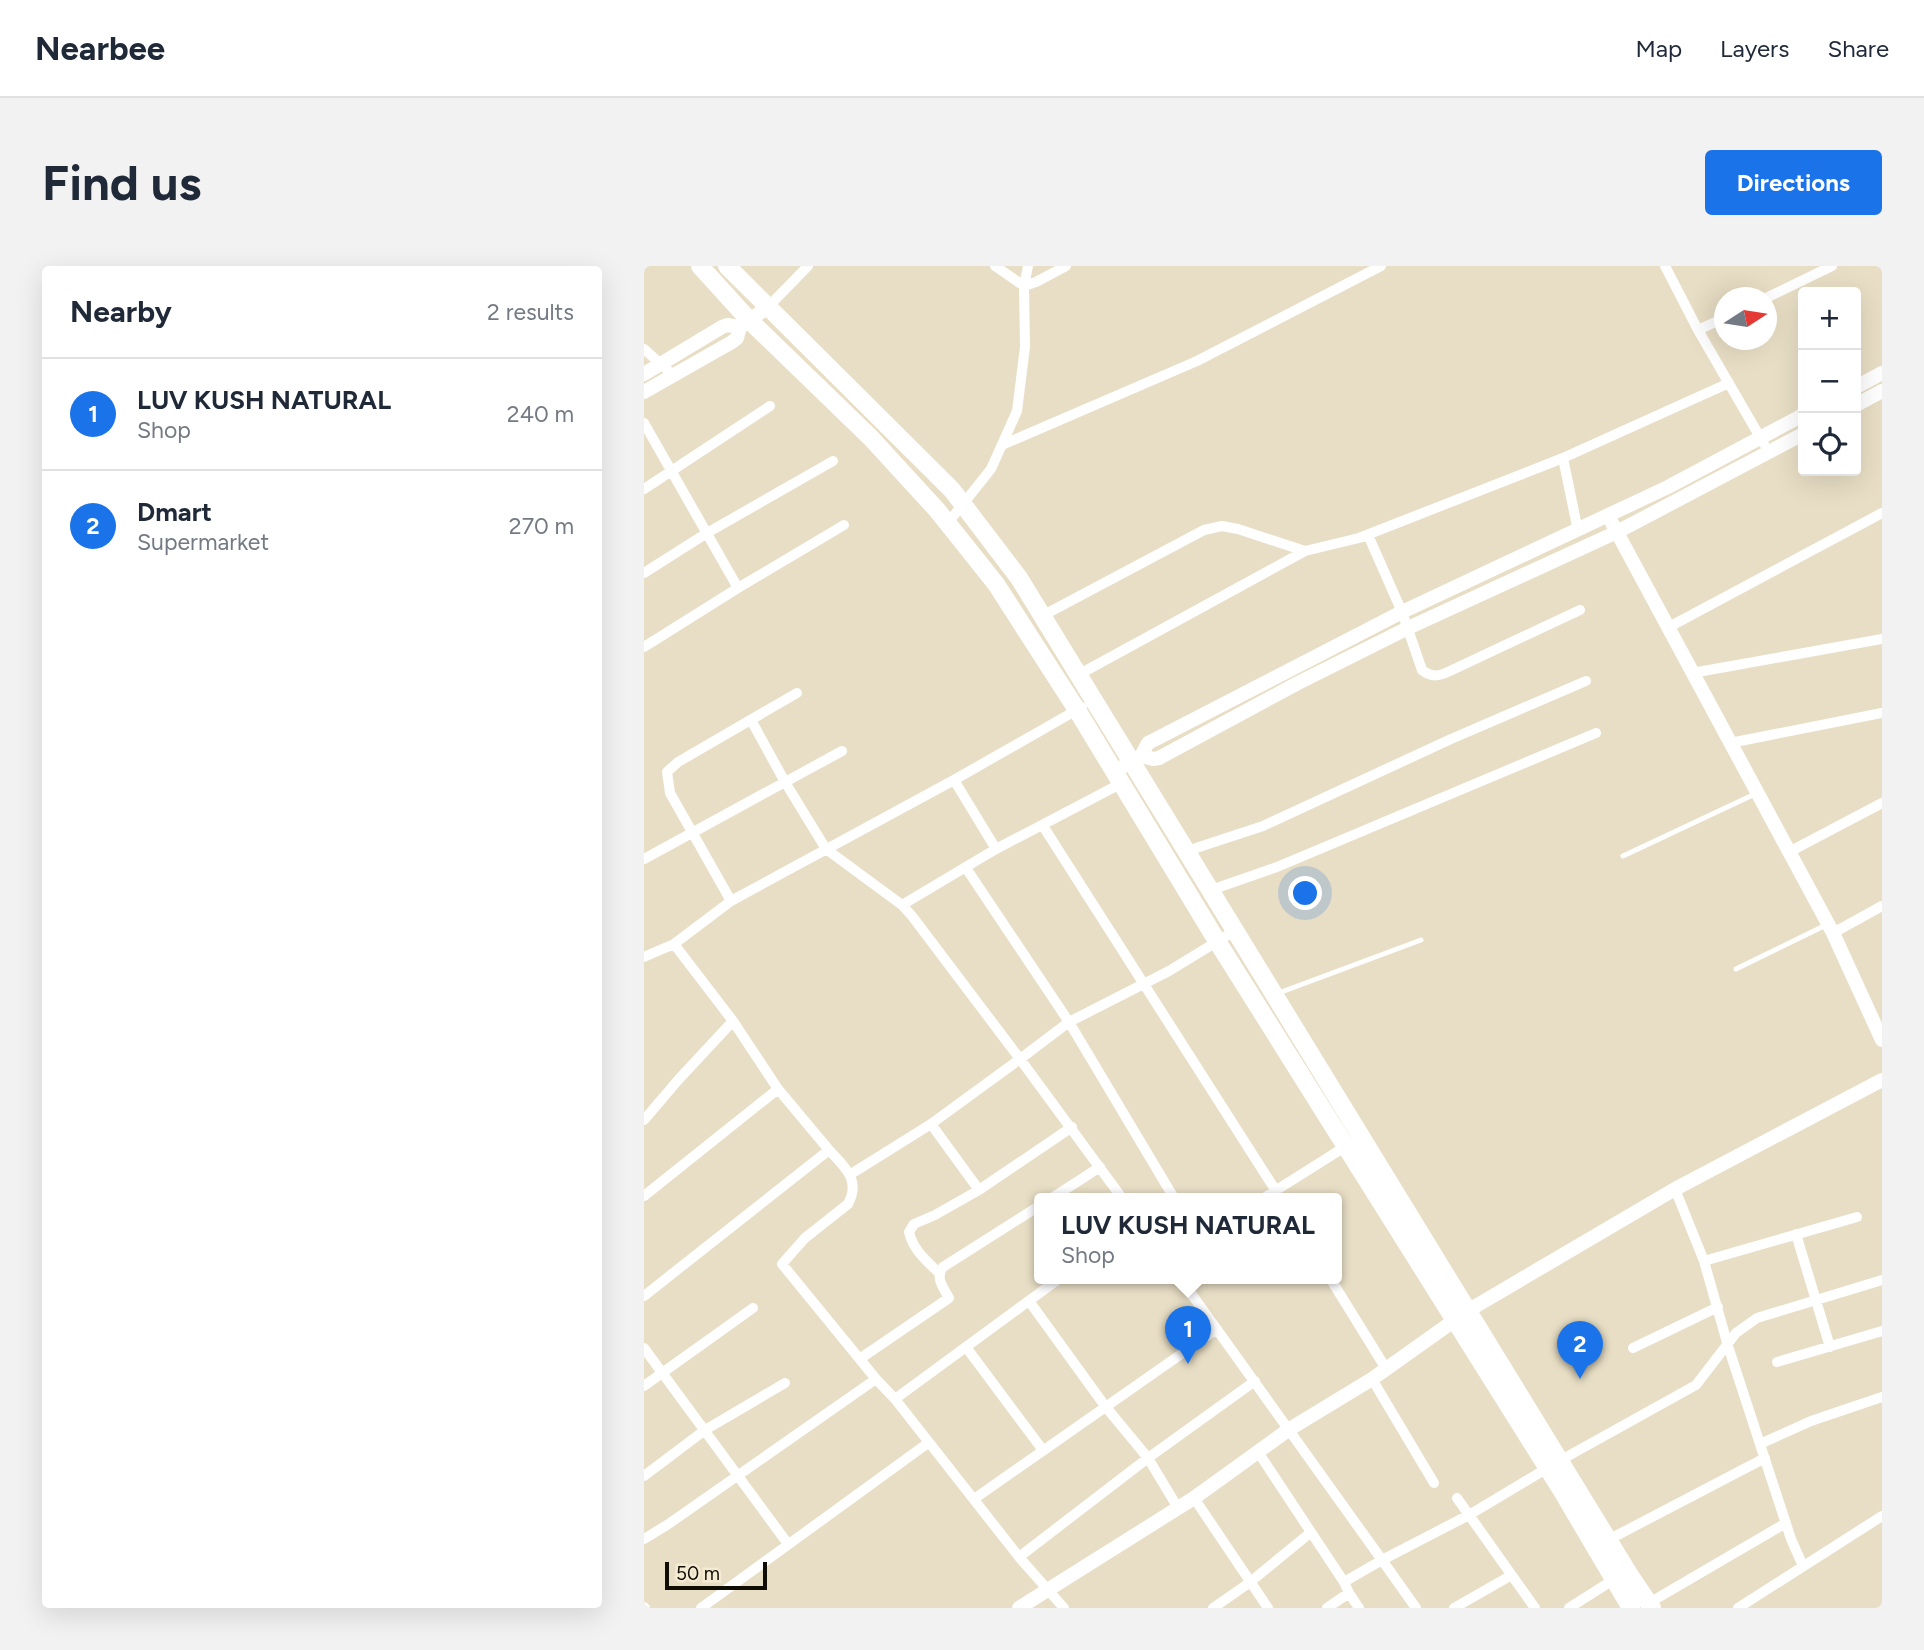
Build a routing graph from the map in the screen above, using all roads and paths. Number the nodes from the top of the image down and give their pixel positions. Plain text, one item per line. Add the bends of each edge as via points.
1 (700, 266) edge
2 (727, 266) edge
3 (808, 266) edge
4 (995, 266) edge
5 (1028, 266) edge
6 (1066, 266) edge
7 (1381, 266) edge
8 (1665, 266) edge
9 (1832, 266) edge
10 (1024, 286) junction
11 (1777, 293) edge
12 (768, 307) junction
13 (1714, 322) edge
14 (745, 323) junction
15 (1698, 330) junction
16 (644, 349) edge
17 (661, 364) junction
18 (1882, 373) edge
19 (644, 374) edge
20 (673, 375) junction
21 (1729, 383) junction
22 (1861, 384) edge
23 (1882, 391) edge
24 (644, 392) edge
25 (1861, 402) edge
26 (770, 405) dead end
27 (1798, 418) edge
28 (644, 424) edge
29 (1798, 437) edge
30 (1761, 438) junction
31 (1002, 445) junction
32 (1769, 452) junction
33 (1563, 458) junction
34 (833, 460) dead end
35 (671, 472) junction
36 (644, 489) edge
37 (957, 498) junction
38 (1882, 513) edge
39 (1608, 516) junction
40 (942, 517) junction
41 (844, 525) dead end
42 (1577, 530) junction
43 (1617, 532) junction
44 (707, 533) junction
45 (1368, 535) junction
46 (1305, 551) junction
47 (644, 573) edge
48 (738, 588) junction
49 (1580, 611) dead end
50 (1402, 612) junction
51 (1042, 616) junction
52 (1669, 627) junction
53 (1408, 628) junction
54 (1882, 639) edge
55 (644, 648) edge
56 (1692, 673) junction
57 (1079, 675) junction
58 (1586, 681) dead end
59 (797, 693) dead end
60 (1094, 700) junction
61 (1077, 710) junction
62 (1882, 713) edge
63 (751, 720) junction
64 (1596, 733) dead end
65 (1730, 743) junction
66 (842, 751) dead end
67 (1136, 759) junction
68 (1119, 777) junction
69 (954, 780) junction
70 (785, 782) junction
71 (1757, 793) junction
72 (1882, 803) edge
73 (1043, 826) junction
74 (694, 832) junction
75 (827, 849) junction
76 (996, 849) junction
77 (1187, 851) junction
78 (1789, 852) junction
79 (1623, 856) dead end
80 (644, 859) edge
81 (966, 868) junction
82 (1211, 890) junction
83 (731, 901) junction
84 (902, 905) junction
85 (1882, 906) edge
86 (1831, 928) junction
87 (1236, 930) junction
88 (1421, 940) dead end
89 (1217, 941) junction
90 (674, 944) junction
91 (644, 957) edge
92 (1736, 969) dead end
93 (1145, 983) junction
94 (1276, 995) junction
95 (1257, 1003) junction
96 (733, 1021) junction
97 (1069, 1021) junction
98 (1882, 1040) edge
99 (1020, 1059) junction
100 (1882, 1080) edge
101 (778, 1089) junction
102 (644, 1120) edge
103 (931, 1124) junction
104 (1072, 1128) junction
105 (1362, 1136) junction
106 (1347, 1146) junction
107 (829, 1150) junction
108 (1100, 1167) junction
109 (851, 1174) junction
110 (1675, 1189) junction
111 (979, 1190) junction
112 (1276, 1191) junction
113 (1060, 1193) edge
114 (1118, 1193) edge
115 (1171, 1193) edge
116 (1273, 1193) edge
117 (644, 1196) edge
118 (1034, 1209) edge
119 (1857, 1217) dead end
120 (1796, 1234) junction
121 (1704, 1261) junction
122 (939, 1273) junction
123 (1882, 1280) edge
124 (1052, 1284) edge
125 (1184, 1284) edge
126 (1334, 1284) edge
127 (644, 1296) edge
128 (1816, 1298) junction
129 (1029, 1301) junction
130 (1717, 1307) junction
131 (753, 1308) dead end
132 (1462, 1315) junction
133 (1217, 1329) junction
134 (1882, 1331) edge
135 (1728, 1346) junction
136 (966, 1347) junction
137 (1830, 1347) junction
138 (644, 1348) edge
139 (1633, 1348) dead end
140 (861, 1359) junction
141 (1777, 1362) dead end
142 (1385, 1367) junction
143 (664, 1373) junction
144 (876, 1379) junction
145 (1372, 1379) junction
146 (1255, 1381) junction
147 (785, 1383) dead end
148 (644, 1386) edge
149 (1882, 1397) edge
150 (895, 1399) junction
151 (1105, 1406) junction
152 (705, 1430) junction
153 (1288, 1430) junction
154 (928, 1443) junction
155 (1760, 1444) junction
156 (1042, 1449) junction
157 (1258, 1452) junction
158 (1148, 1458) junction
159 (1765, 1458) junction
160 (1554, 1464) junction
161 (739, 1475) junction
162 (644, 1476) edge
163 (1434, 1483) dead end
164 (1194, 1498) junction
165 (1457, 1498) dead end
166 (974, 1499) junction
167 (1178, 1507) junction
168 (1469, 1515) junction
169 (1882, 1516) edge
170 (1786, 1523) junction
171 (1310, 1533) junction
172 (644, 1539) edge
173 (1608, 1540) junction
174 (788, 1544) junction
175 (1019, 1557) junction
176 (1382, 1560) junction
177 (1803, 1566) junction
178 (1510, 1576) junction
179 (1614, 1580) junction
180 (1249, 1583) junction
181 (1347, 1588) junction
182 (1048, 1591) junction
183 (1651, 1606) edge
184 (701, 1608) edge
185 (1018, 1608) edge
186 (1064, 1608) edge
187 (1213, 1608) edge
188 (1268, 1608) edge
189 (1327, 1608) edge
190 (1359, 1608) edge
191 (1416, 1608) edge
192 (1454, 1608) edge
193 (1535, 1608) edge
194 (1569, 1608) edge
195 (1631, 1608) edge
196 (1738, 1608) edge

1 - 14 main road
2 - 12 main road
3 - 12 street
4 - 10 street
5 - 10 street
6 - 10 street
7 - 31 street via 1197,361
8 - 15 street
9 - 11 street
10 - 31 street via 1025,347 1017,411
12 - 14 street
12 - 37 main road
13 - 15 street
14 - 17 street via 722,327
14 - 20 street via 732,342
14 - 40 main road via 871,438
15 - 21 street
16 - 17 street
17 - 19 street
17 - 20 street
18 - 22 street
20 - 24 street
21 - 30 street
21 - 33 street
23 - 25 street
26 - 35 street
27 - 30 street
28 - 35 street
29 - 32 street
30 - 32 street
30 - 39 street
31 - 37 street via 992,469
32 - 43 street
33 - 42 street
33 - 45 street
34 - 44 street
35 - 36 street
35 - 44 street
37 - 40 street
37 - 51 main road via 1019,578
38 - 52 street
39 - 42 street
39 - 43 street
40 - 61 main road via 996,584
41 - 48 street
42 - 50 street
43 - 52 street
43 - 53 street
44 - 47 street
44 - 48 street
45 - 46 street
45 - 50 street
46 - 51 street via 1230,527 1204,530
46 - 57 street
48 - 55 street
49 - 53 street via 1439,676 1422,670
50 - 53 street
50 - 67 street via 1154,740
51 - 57 main road
52 - 56 street
53 - 67 street via 1159,758
54 - 56 street
56 - 65 street
57 - 60 main road
58 - 77 street via 1263,826
59 - 63 street
60 - 61 street
60 - 67 main road
61 - 68 main road
61 - 69 street
62 - 65 street
63 - 70 street
63 - 74 street via 667,772 670,793
64 - 82 street via 1277,867
65 - 71 street
66 - 70 street
67 - 68 street
67 - 77 main road
68 - 73 street
68 - 89 main road
69 - 75 street
69 - 76 street
70 - 74 street
70 - 75 street
71 - 78 street
71 - 79 lane
72 - 78 street
73 - 76 street
73 - 93 street
74 - 80 street
74 - 83 street
75 - 83 street
75 - 84 street
76 - 81 street
77 - 82 main road
78 - 86 street
81 - 84 street
81 - 97 street
82 - 87 main road
83 - 90 street
84 - 99 street
85 - 86 street
86 - 92 lane
86 - 98 street
87 - 89 street
87 - 94 main road
88 - 94 lane
89 - 93 street
89 - 95 main road
90 - 91 street
90 - 96 street
93 - 97 street
93 - 112 street
94 - 95 lane
94 - 105 main road
95 - 106 main road
96 - 101 street
96 - 102 street
97 - 99 street
97 - 115 street
99 - 103 street
99 - 104 street
100 - 110 street
101 - 107 street
101 - 117 street
103 - 109 street
103 - 111 street
104 - 108 street
104 - 111 street
105 - 106 street
105 - 132 main road
106 - 112 street
106 - 132 main road
107 - 109 street
107 - 127 street
108 - 113 street
108 - 114 street
109 - 140 street via 854,1188 848,1204 805,1238 782,1264
110 - 121 street
110 - 132 street
111 - 122 street via 914,1224 909,1232 917,1251
112 - 116 street
118 - 122 street
119 - 120 street
120 - 121 street
120 - 128 street
121 - 130 street
122 - 140 street via 948,1298
123 - 128 street
124 - 129 street
125 - 133 street
126 - 142 street
128 - 135 street via 1757,1318 1736,1333
128 - 137 street
129 - 136 street
129 - 151 street
130 - 135 street
130 - 139 street
131 - 143 street
132 - 142 street
132 - 160 main road
133 - 146 street
133 - 151 street
134 - 137 street
135 - 155 street
135 - 160 street via 1696,1385
136 - 150 street
136 - 156 street
137 - 141 street
138 - 143 street
140 - 144 street
142 - 145 street
143 - 148 street
143 - 152 street
144 - 150 street
144 - 161 street
145 - 153 street
145 - 163 street
146 - 153 street
146 - 158 street
147 - 152 street
149 - 155 street
150 - 154 street
151 - 156 street
151 - 158 street
152 - 161 street
152 - 162 street
153 - 157 street
153 - 176 street
154 - 166 street
154 - 174 street
155 - 159 street
156 - 166 street
157 - 164 street
157 - 171 street
158 - 167 street
158 - 175 street
159 - 170 street
159 - 173 street
160 - 168 street
160 - 173 main road
160 - 179 main road
161 - 172 street
161 - 174 street
164 - 167 street
164 - 180 street
165 - 168 street
166 - 175 street
167 - 182 street
168 - 176 street
168 - 178 street
169 - 177 street
170 - 177 street
170 - 183 street
171 - 180 street
171 - 181 street
173 - 183 main road
174 - 184 street
175 - 182 street
176 - 181 street
176 - 191 street
177 - 196 street
178 - 192 street
178 - 193 street
179 - 194 street
179 - 195 main road
180 - 187 street
180 - 188 street
181 - 189 street
181 - 190 street
182 - 185 street
182 - 186 street

